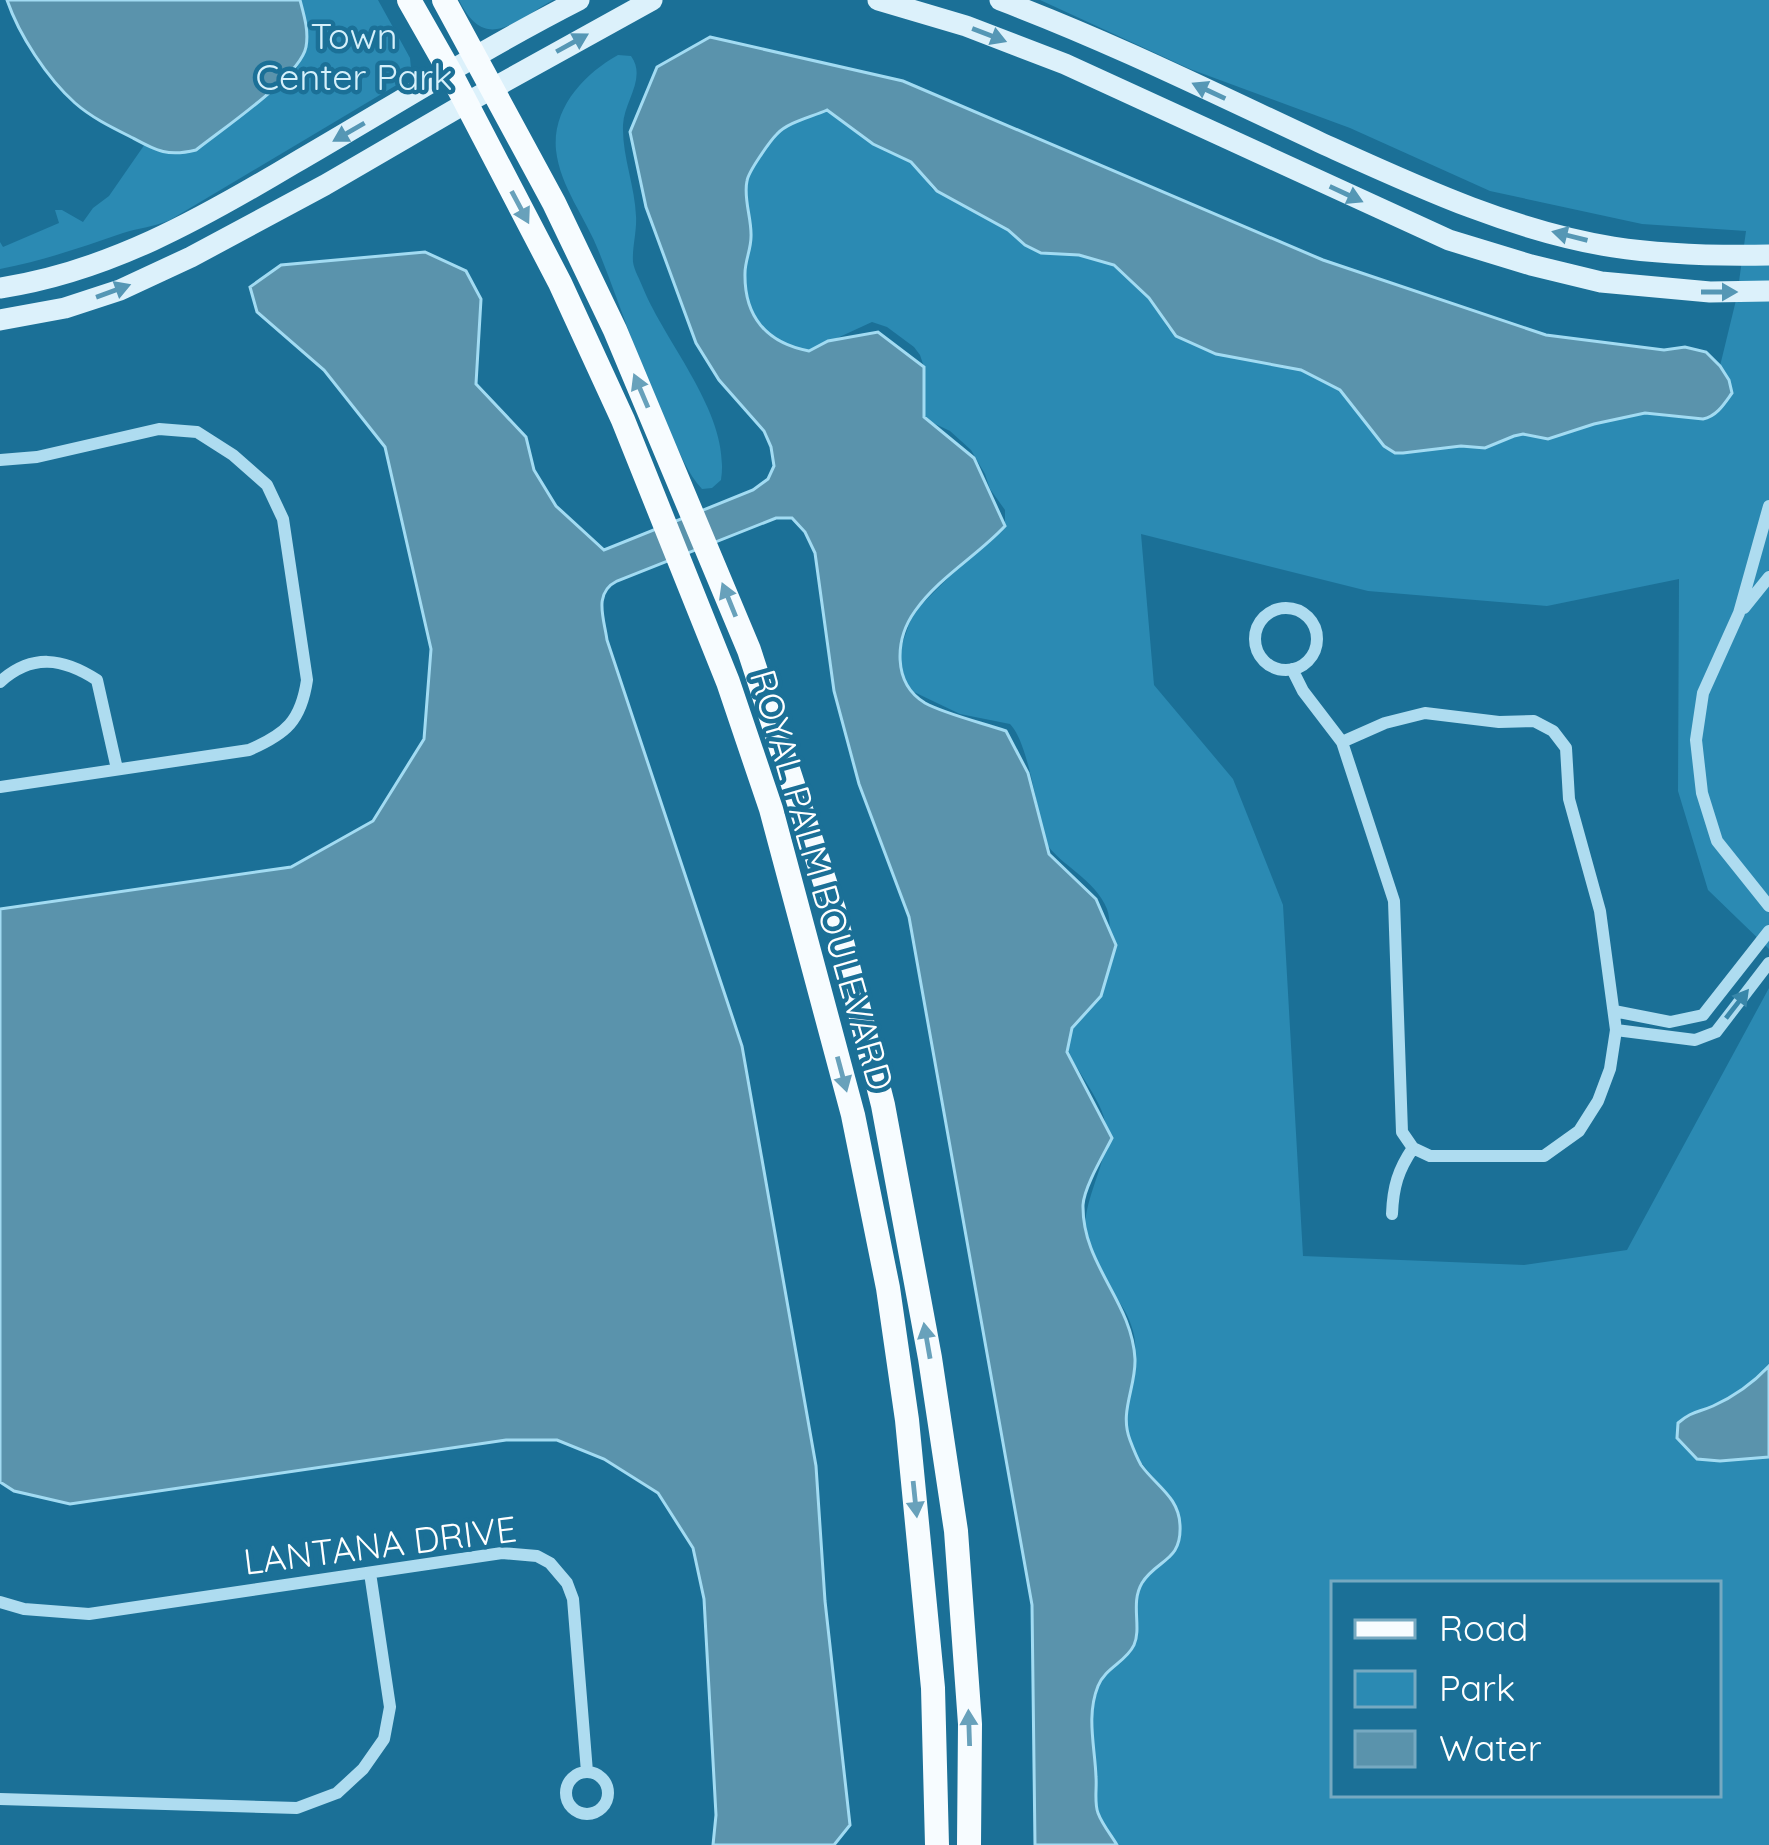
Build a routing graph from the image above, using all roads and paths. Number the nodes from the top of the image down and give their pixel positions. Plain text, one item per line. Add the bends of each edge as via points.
1 (409, 0) edge
2 (444, 0) edge
3 (579, 0) edge
4 (652, 0) edge
5 (878, 0) edge
6 (1000, 0) edge
7 (476, 57) junction
8 (450, 72) junction
9 (493, 88) junction
10 (466, 103) junction
11 (1769, 255) edge
12 (0, 288) edge
13 (1769, 291) edge
14 (0, 320) edge
15 (0, 460) edge
16 (1769, 506) edge
17 (1769, 578) edge
18 (1739, 614) junction
19 (1292, 669) junction
20 (0, 682) edge
21 (1342, 742) junction
22 (117, 769) junction
23 (0, 784) edge
24 (1769, 906) edge
25 (1769, 931) edge
26 (1769, 963) edge
27 (1614, 1011) junction
28 (1688, 1019) junction
29 (1616, 1030) junction
30 (1692, 1039) junction
31 (1413, 1148) junction
32 (1392, 1214) dead end
33 (370, 1573) junction
34 (0, 1602) edge
35 (587, 1772) dead end
36 (0, 1798) edge
37 (937, 1845) edge
38 (969, 1845) edge

1 - 8 main road, ROYAL PALM BOULEVARD
2 - 7 main road, ROYAL PALM BOULEVARD
3 - 7 street
9 -> 4 street
5 -> 13 street via 1065,64 1449,240 1601,283
11 -> 6 street via 1609,246 1457,204
7 - 8 street
7 - 9 main road, ROYAL PALM BOULEVARD
8 - 10 main road, ROYAL PALM BOULEVARD
8 -> 12 street via 159,238 76,272
9 - 10 street
38 -> 9 main road, ROYAL PALM BOULEVARD via 970,1724 956,1531 884,1106 835,910 749,650 687,499 615,330
14 -> 10 street via 102,296 191,257
10 -> 37 main road, ROYAL PALM BOULEVARD via 623,420 771,808 853,1115 888,1288 931,1666
15 - 22 street via 159,429 196,432 267,485 283,518 304,705 274,739 249,750
16 - 18 street
17 - 18 street
18 - 24 street via 1703,693 1696,740 1718,841
19 - 19 street via 1309,659 1315,630 1303,613 1283,608 1258,623 1255,643 1272,667
19 - 21 street
20 - 22 street via 52,660 97,680
21 - 27 street via 1425,712 1534,721 1552,731 1566,748 1569,800 1600,911
21 - 31 street via 1394,901 1402,1132
22 - 23 street
25 - 28 street via 1703,1015
30 -> 26 street via 1716,1032
27 - 28 street
27 - 29 street
28 - 30 street
29 - 30 street
29 - 31 street via 1598,1101 1579,1131 1544,1156 1430,1156
31 - 32 street via 1393,1187
33 - 34 street, LANTANA DRIVE via 89,1614
33 - 35 street, LANTANA DRIVE via 502,1553 550,1563 573,1600
33 - 36 street via 390,1707 384,1739 337,1793 298,1808

